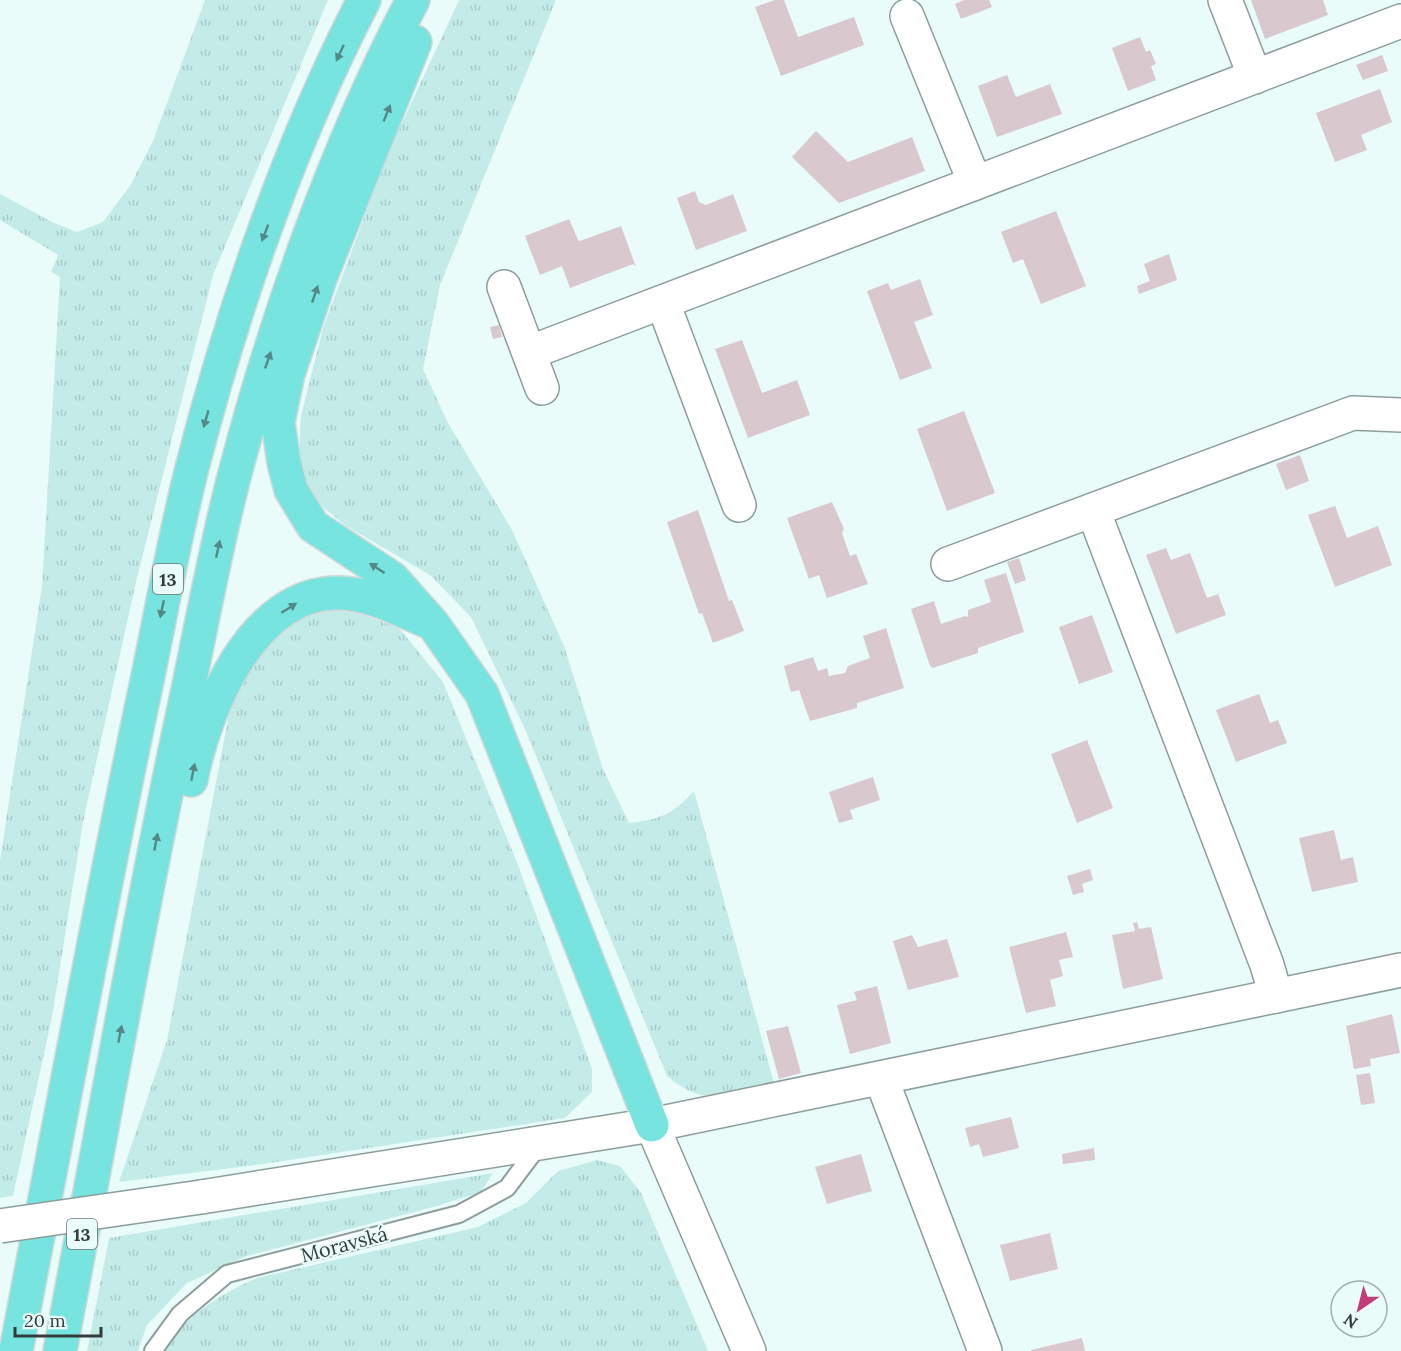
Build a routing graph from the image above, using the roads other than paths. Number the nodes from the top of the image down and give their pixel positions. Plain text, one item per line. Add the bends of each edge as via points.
1 (364, 0) edge
2 (413, 0) edge
3 (436, 0) edge
4 (1225, 0) edge
5 (907, 16) dead end
6 (1401, 21) edge
7 (1255, 77) junction
8 (975, 183) junction
9 (504, 287) dead end
10 (663, 303) junction
11 (531, 352) junction
12 (542, 388) dead end
13 (1401, 415) edge
14 (739, 505) dead end
15 (1093, 510) junction
16 (948, 564) dead end
17 (433, 624) junction
18 (1401, 969) edge
19 (1276, 996) junction
20 (881, 1078) junction
21 (652, 1125) junction
22 (540, 1143) junction
23 (98, 1153) junction
24 (0, 1226) edge
25 (16, 1351) edge
26 (60, 1351) edge
27 (153, 1351) edge
28 (749, 1351) edge
29 (985, 1351) edge

1 -> 25 highway, 13 via 308,123 262,240 191,470 121,804
23 -> 2 highway, 13 via 162,809 232,482 265,368 304,255 348,140
17 -> 3 highway via 392,578 313,526 291,490 278,422 288,374 321,276
4 - 7 street
5 - 8 street
6 - 7 street
7 - 8 street
8 - 10 street
9 - 11 street
10 - 11 street
10 - 14 street
11 - 12 street
13 - 15 street via 1353,413
15 - 16 street
15 - 19 street via 1268,965
17 - 21 highway via 482,694
23 -> 17 highway via 137,1055 197,749 217,697 244,649 270,620 302,600 336,592 366,596
18 - 19 street
19 - 20 street
20 - 21 street
20 - 29 street
21 - 22 street
21 - 28 street
22 - 24 street, bridge
22 - 27 lane, Moravská via 507,1188 459,1214 227,1274 180,1314
23 - 26 highway, 13

